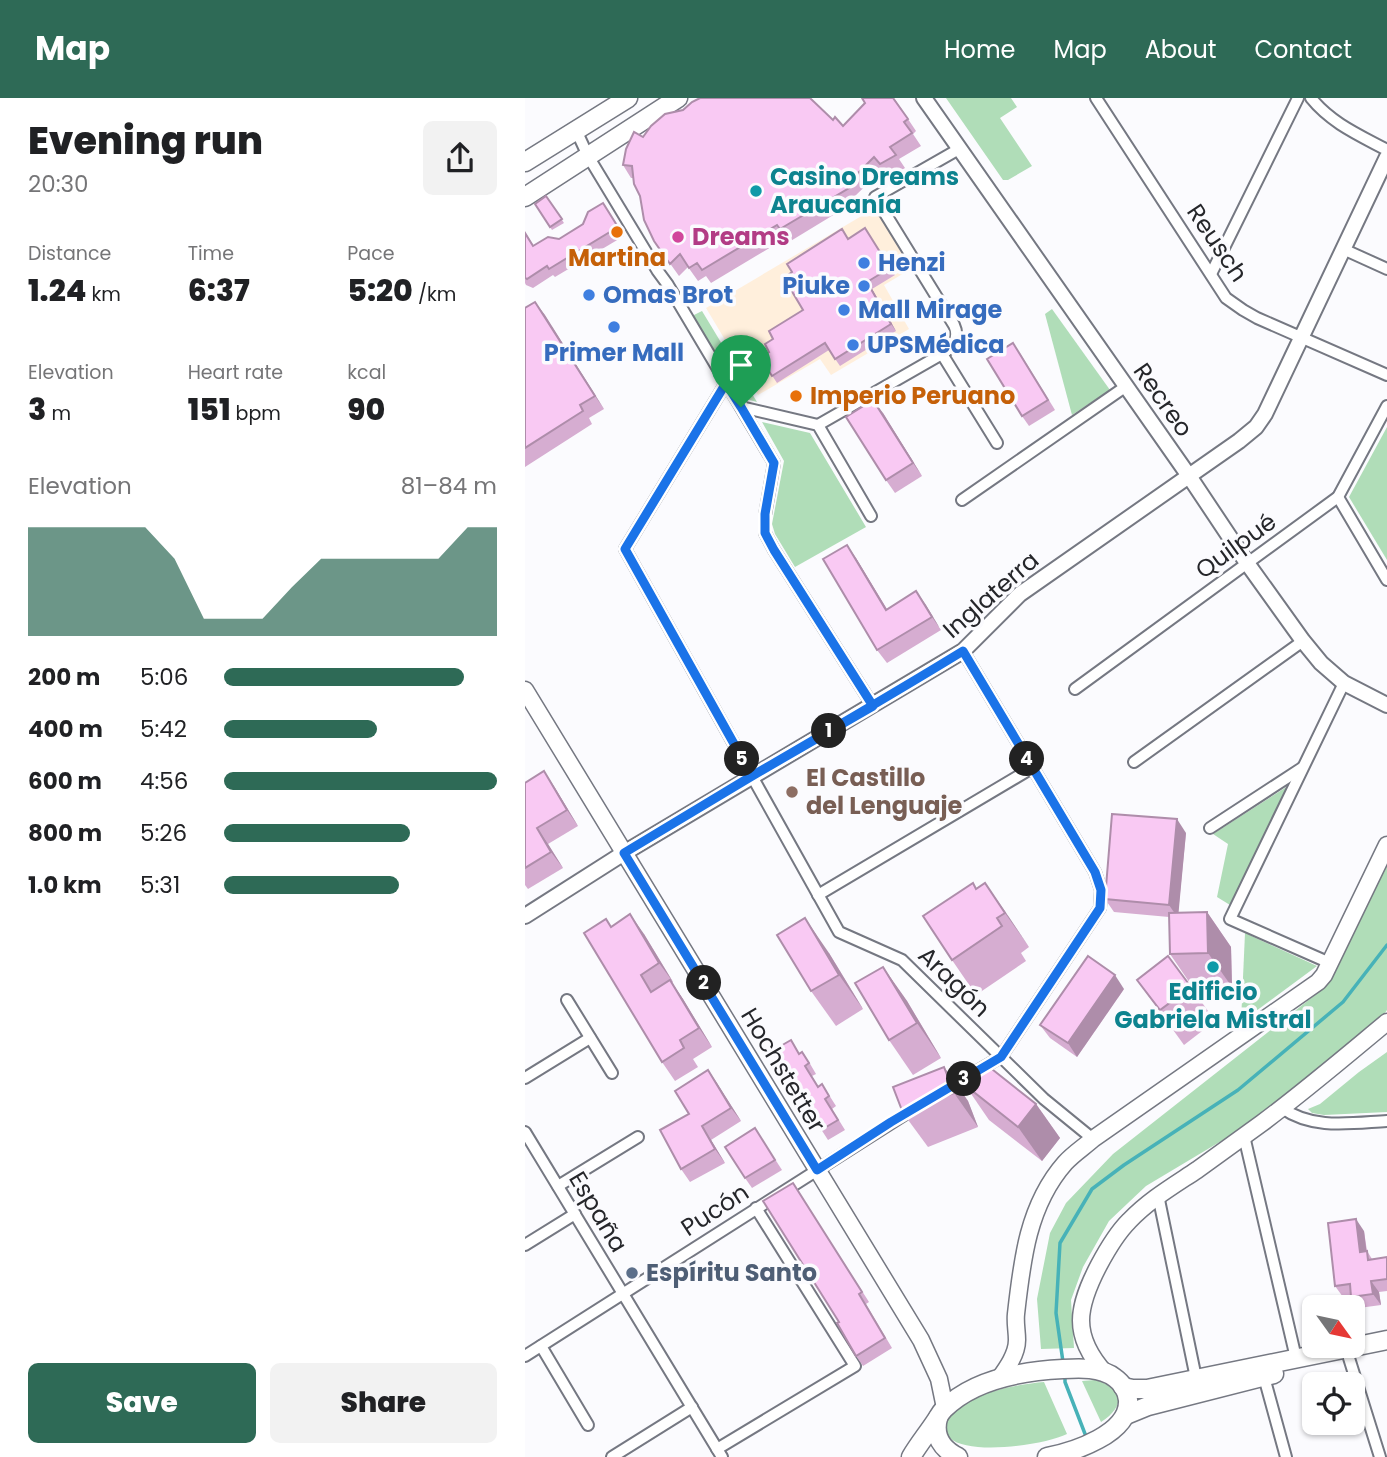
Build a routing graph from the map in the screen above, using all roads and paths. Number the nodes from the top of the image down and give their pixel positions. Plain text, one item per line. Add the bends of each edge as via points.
1 (628, 98) edge
2 (678, 98) edge
3 (924, 98) edge
4 (1096, 98) edge
5 (1298, 98) edge
6 (1311, 98) edge
7 (576, 130) junction
8 (959, 149) junction
9 (1387, 150) edge
10 (591, 154) junction
11 (1387, 157) edge
12 (525, 162) edge
13 (525, 197) edge
14 (1343, 249) junction
15 (1387, 270) edge
16 (1211, 274) junction
17 (1301, 338) junction
18 (941, 354) junction
19 (1387, 375) edge
20 (726, 383) junction
21 (1125, 387) junction
22 (1387, 406) edge
23 (741, 407) junction
24 (818, 425) junction
25 (997, 443) dead end
26 (1189, 476) junction
27 (1338, 497) junction
28 (962, 499) dead end
29 (871, 516) dead end
30 (1247, 564) junction
31 (1387, 580) edge
32 (1303, 641) junction
33 (963, 651) junction
34 (1344, 683) junction
35 (1075, 689) dead end
36 (525, 690) edge
37 (1387, 705) edge
38 (873, 706) junction
39 (1134, 762) dead end
40 (1304, 766) junction
41 (1032, 768) junction
42 (752, 776) junction
43 (1210, 828) dead end
44 (1387, 845) edge
45 (624, 853) junction
46 (818, 895) junction
47 (525, 916) edge
48 (1330, 963) junction
49 (567, 1000) dead end
50 (1387, 1022) edge
51 (590, 1038) junction
52 (1001, 1057) junction
53 (612, 1073) dead end
54 (525, 1078) edge
55 (937, 1095) edge
56 (925, 1102) edge
57 (1282, 1108) junction
58 (1387, 1121) edge
59 (525, 1132) edge
60 (1244, 1136) junction
61 (638, 1137) dead end
62 (1093, 1139) junction
63 (817, 1170) junction
64 (558, 1186) junction
65 (1158, 1195) junction
66 (756, 1209) junction
67 (575, 1214) junction
68 (525, 1245) edge
69 (623, 1294) junction
70 (1387, 1340) edge
71 (541, 1346) junction
72 (1387, 1351) edge
73 (525, 1356) edge
74 (1296, 1358) junction
75 (1349, 1359) junction
76 (1105, 1373) junction
77 (1264, 1377) junction
78 (1196, 1378) junction
79 (999, 1379) junction
80 (1123, 1387) junction
81 (692, 1407) junction
82 (941, 1413) junction
83 (1126, 1415) junction
84 (588, 1425) dead end
85 (720, 1453) edge
86 (612, 1457) edge
87 (911, 1457) edge
88 (957, 1457) edge
89 (1047, 1457) edge
90 (1286, 1457) edge
91 (1380, 1457) edge

1 - 7 main road
2 - 10 main road
3 - 8 street, Recreo
4 - 16 street, Reusch
5 - 16 street
6 - 9 street via 1334,121
7 - 10 street
7 - 12 main road
8 - 18 street via 875,197 957,331 950,348
8 - 21 street, Recreo
10 - 13 main road
10 - 20 street
11 - 14 street, Inglaterra
14 - 15 street
14 - 17 street, Inglaterra
16 - 17 street, Reusch via 1233,304
17 - 19 street, Reusch
17 - 26 street, Inglaterra via 1256,427
18 - 24 street
18 - 25 street
20 - 23 street
20 - 42 street, Aragón via 625,549
21 - 26 street, Recreo
21 - 28 street
22 - 27 street, Quilpué
23 - 24 street
23 - 38 street via 774,463 765,533
24 - 29 street
26 - 30 street, Recreo
26 - 33 street, Inglaterra via 1020,594
27 - 30 street, Quilpué
27 - 31 street
30 - 32 street, Recreo
30 - 35 street, Quilpué
32 - 34 street, Recreo
32 - 39 street
33 - 38 street, Inglaterra
33 - 41 street
34 - 37 street, Recreo
34 - 40 street
36 - 45 main road, Hochstetter
38 - 42 street, Inglaterra
40 - 43 street
40 - 48 street via 1230,919
41 - 46 street
41 - 52 street via 1095,872 1100,908
42 - 45 street, Inglaterra
42 - 46 street, Aragón
44 - 48 main road
45 - 47 street, Inglaterra
45 - 63 main road, Hochstetter
46 - 52 street, Aragón via 839,932 902,960
48 - 62 main road via 1318,982
49 - 51 street
50 - 57 main road
51 - 53 street
51 - 54 street
52 - 55 street
52 - 62 street, Aragón
56 - 63 street, Pucón
57 - 58 street via 1312,1122
57 - 60 main road
59 - 64 street, España
60 - 65 main road
60 - 74 street
61 - 64 street
62 - 79 main road via 1066,1162 1041,1200 1023,1258 1017,1342
63 - 66 street, Pucón
63 - 82 main road, Hochstetter via 921,1340 939,1379
64 - 67 street, España
65 - 76 main road via 1117,1235 1083,1301 1081,1320 1087,1350
65 - 78 street
66 - 69 street, Pucón
66 - 85 street via 855,1366
67 - 68 street
67 - 69 street, España
69 - 71 street, Pucón
69 - 81 street, España
70 - 74 main road
71 - 73 street, Pucón
71 - 84 street
72 - 75 main road
74 - 78 main road
75 - 77 main road
75 - 91 street
76 - 79 main road via 1044,1370
76 - 80 main road
77 - 83 main road
77 - 90 street
78 - 80 main road via 1147,1389
79 - 82 main road via 971,1391
80 - 83 main road
81 - 85 street, España
81 - 86 street
82 - 87 main road
82 - 88 main road via 936,1430 941,1443
83 - 89 main road via 1103,1436

